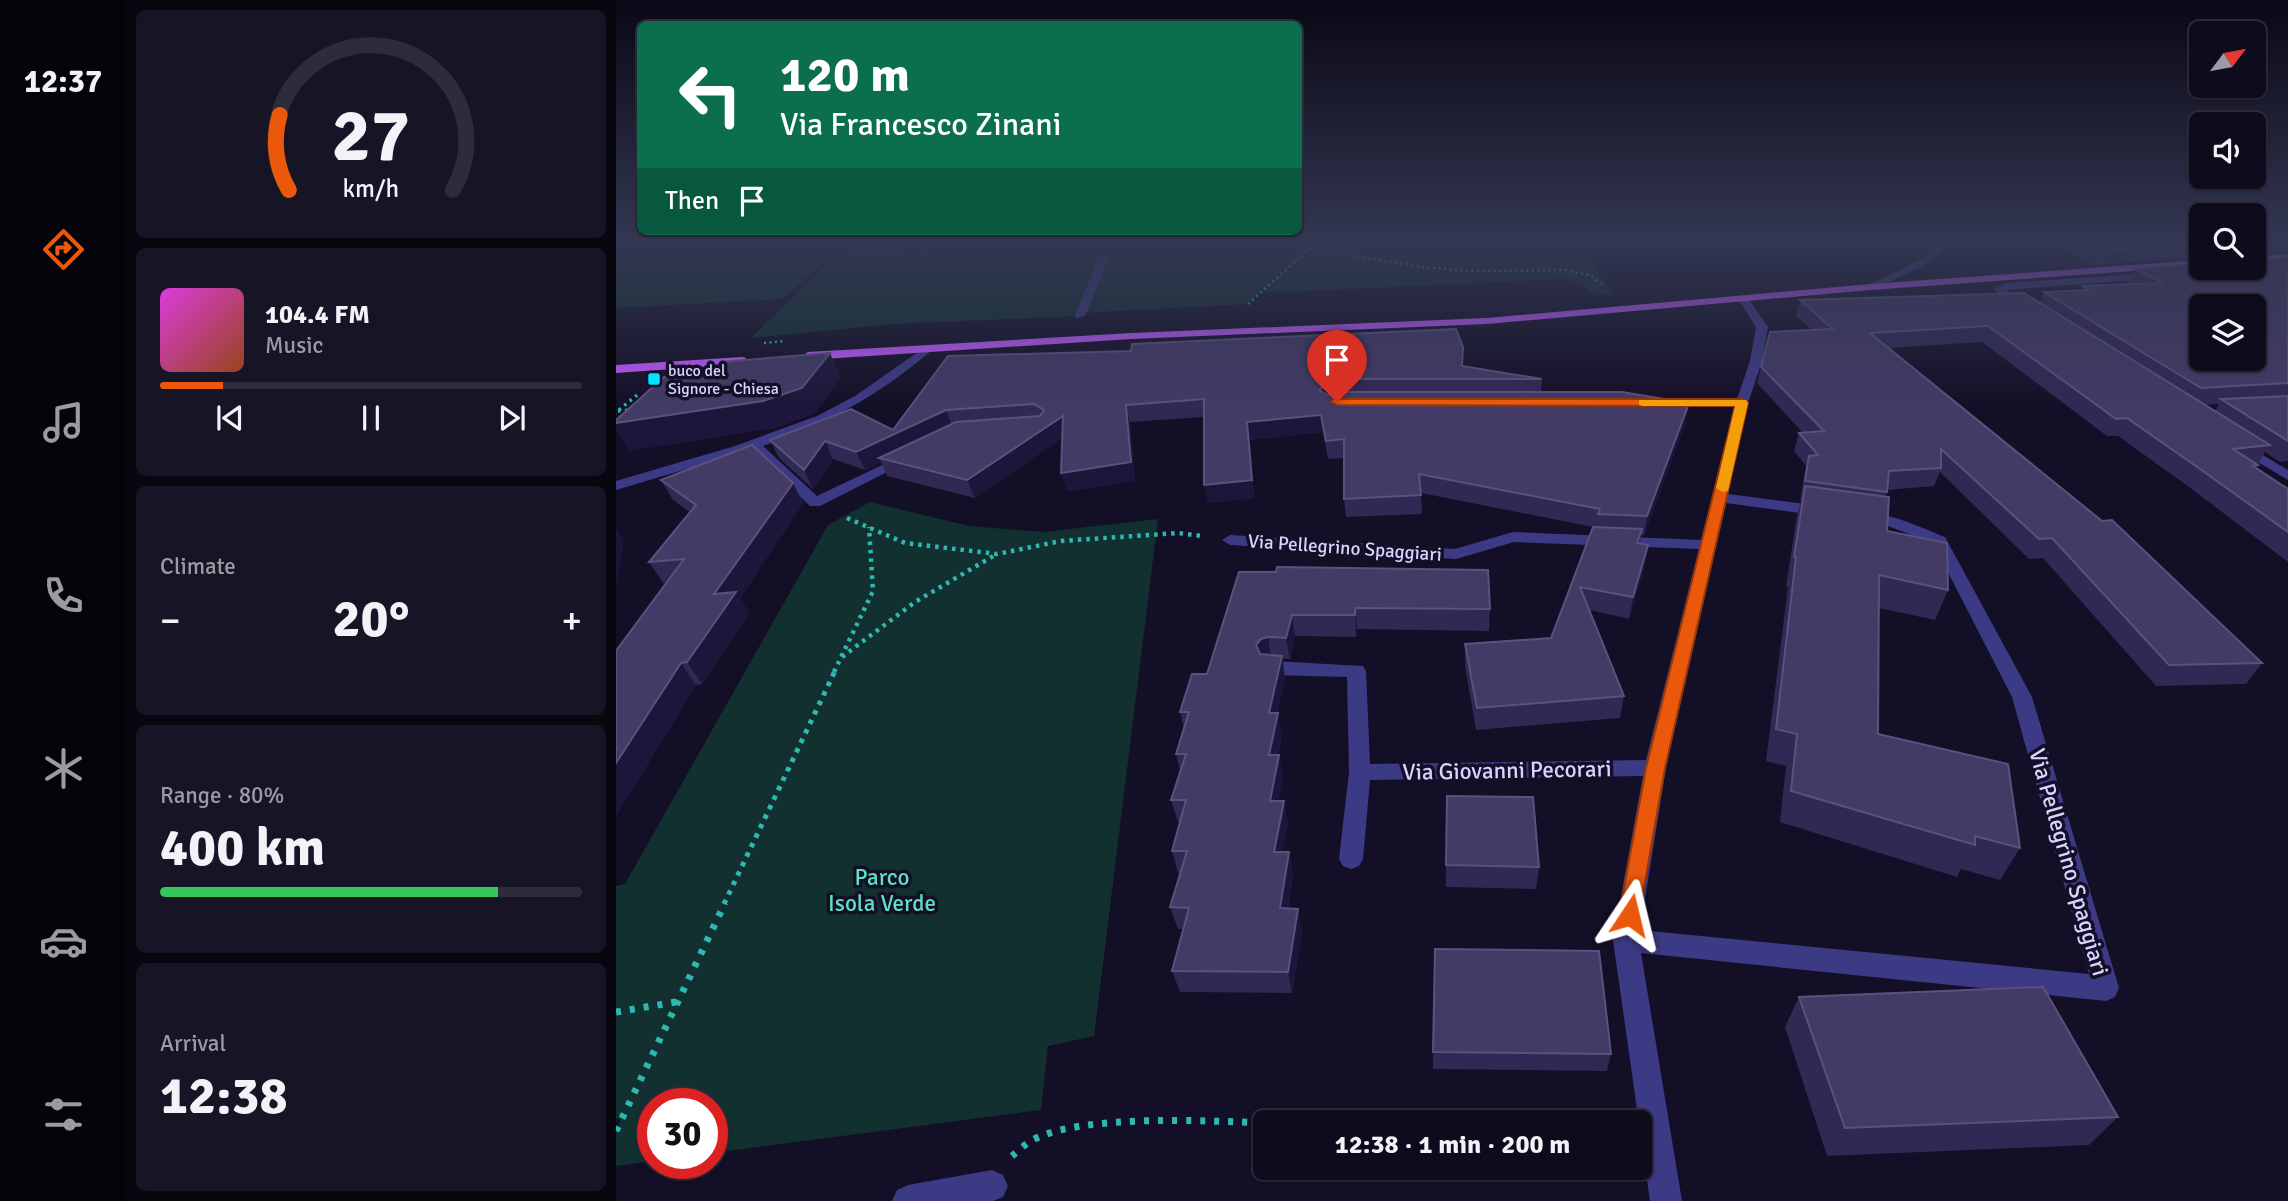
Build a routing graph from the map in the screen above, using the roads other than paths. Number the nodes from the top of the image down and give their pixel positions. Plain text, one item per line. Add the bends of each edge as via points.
1 (1088, 295) edge
2 (1786, 295) edge
3 (2007, 295) edge
4 (1744, 299) junction
5 (2031, 311) edge
6 (1080, 316) dead end
7 (928, 348) junction
8 (793, 358) edge
9 (752, 360) edge
10 (616, 369) edge
11 (1644, 402) edge
12 (1742, 403) junction
13 (2232, 440) edge
14 (752, 444) junction
15 (923, 451) edge
16 (2288, 476) edge
17 (616, 486) edge
18 (1721, 498) junction
19 (1230, 540) road end
20 (1708, 545) junction
21 (1272, 668) edge
22 (1655, 768) junction
23 (1360, 772) junction
24 (1351, 859) dead end
25 (1626, 940) junction
26 (992, 1186) road end
27 (908, 1201) edge
28 (1666, 1201) edge

1 - 6 street
2 - 4 main road
3 - 5 street
4 - 7 main road via 1486,321
4 - 12 street via 1762,327
7 - 8 main road
7 - 14 street via 898,374 849,404
9 - 10 main road
11 - 12 street
12 - 18 street
13 - 16 street
14 - 15 street via 815,503
14 - 17 street
18 - 20 street
18 - 25 street, Via Pellegrino Spaggiari via 1879,518 1939,540 2022,697 2106,988
19 - 20 street, Via Pellegrino Spaggiari via 1456,554 1513,537
20 - 22 street
21 - 23 street via 1356,671
22 - 23 street, Via Giovanni Pecorari
22 - 25 street
23 - 24 street
25 - 28 street
26 - 27 street

